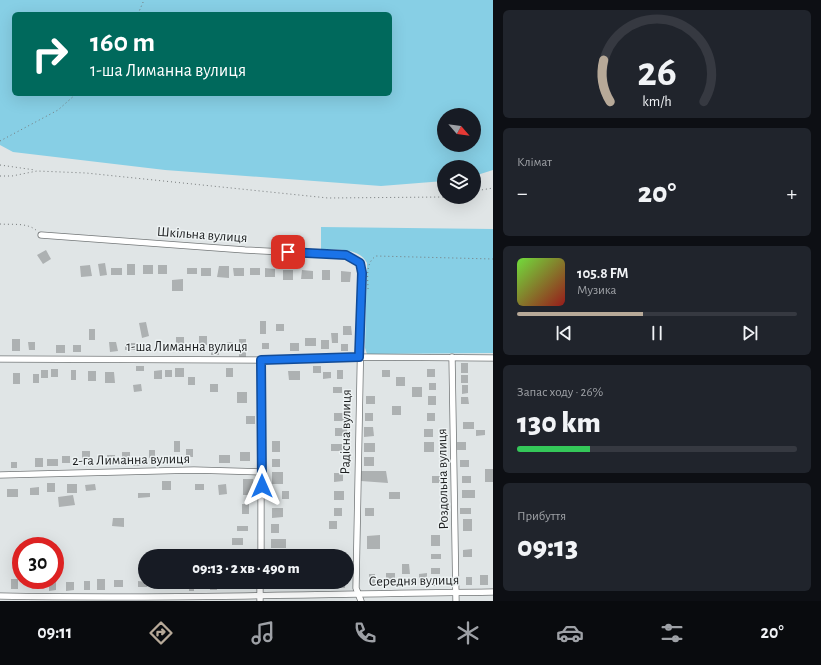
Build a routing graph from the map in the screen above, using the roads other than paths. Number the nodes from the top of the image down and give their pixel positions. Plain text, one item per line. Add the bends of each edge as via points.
1 (41, 235) road end
2 (360, 263) joint
3 (359, 357) junction
4 (452, 357) junction
5 (493, 358) edge
6 (0, 359) edge
7 (261, 360) junction
8 (262, 472) junction
9 (0, 475) edge
10 (261, 549) edge
11 (456, 592) junction
12 (493, 592) edge
13 (0, 596) edge
14 (360, 598) edge
15 (260, 599) edge
16 (456, 601) edge

1 - 2 street, Шкільна вулиця via 346,255
2 - 3 street, Радісна вулиця via 362,273
3 - 4 street, 1-ша Лиманна вулиця
3 - 7 street, 1-ша Лиманна вулиця
3 - 14 street, Радісна вулиця via 356,588
4 - 5 street, 1-ша Лиманна вулиця
4 - 11 street, Роздольна вулиця
6 - 7 street, 1-ша Лиманна вулиця
7 - 8 street
8 - 9 street, 2-га Лиманна вулиця via 194,470
8 - 10 street
11 - 12 street, Середня вулиця
11 - 14 street, Середня вулиця
11 - 16 street, Роздольна вулиця
13 - 15 street, Середня вулиця
14 - 15 street, Середня вулиця

